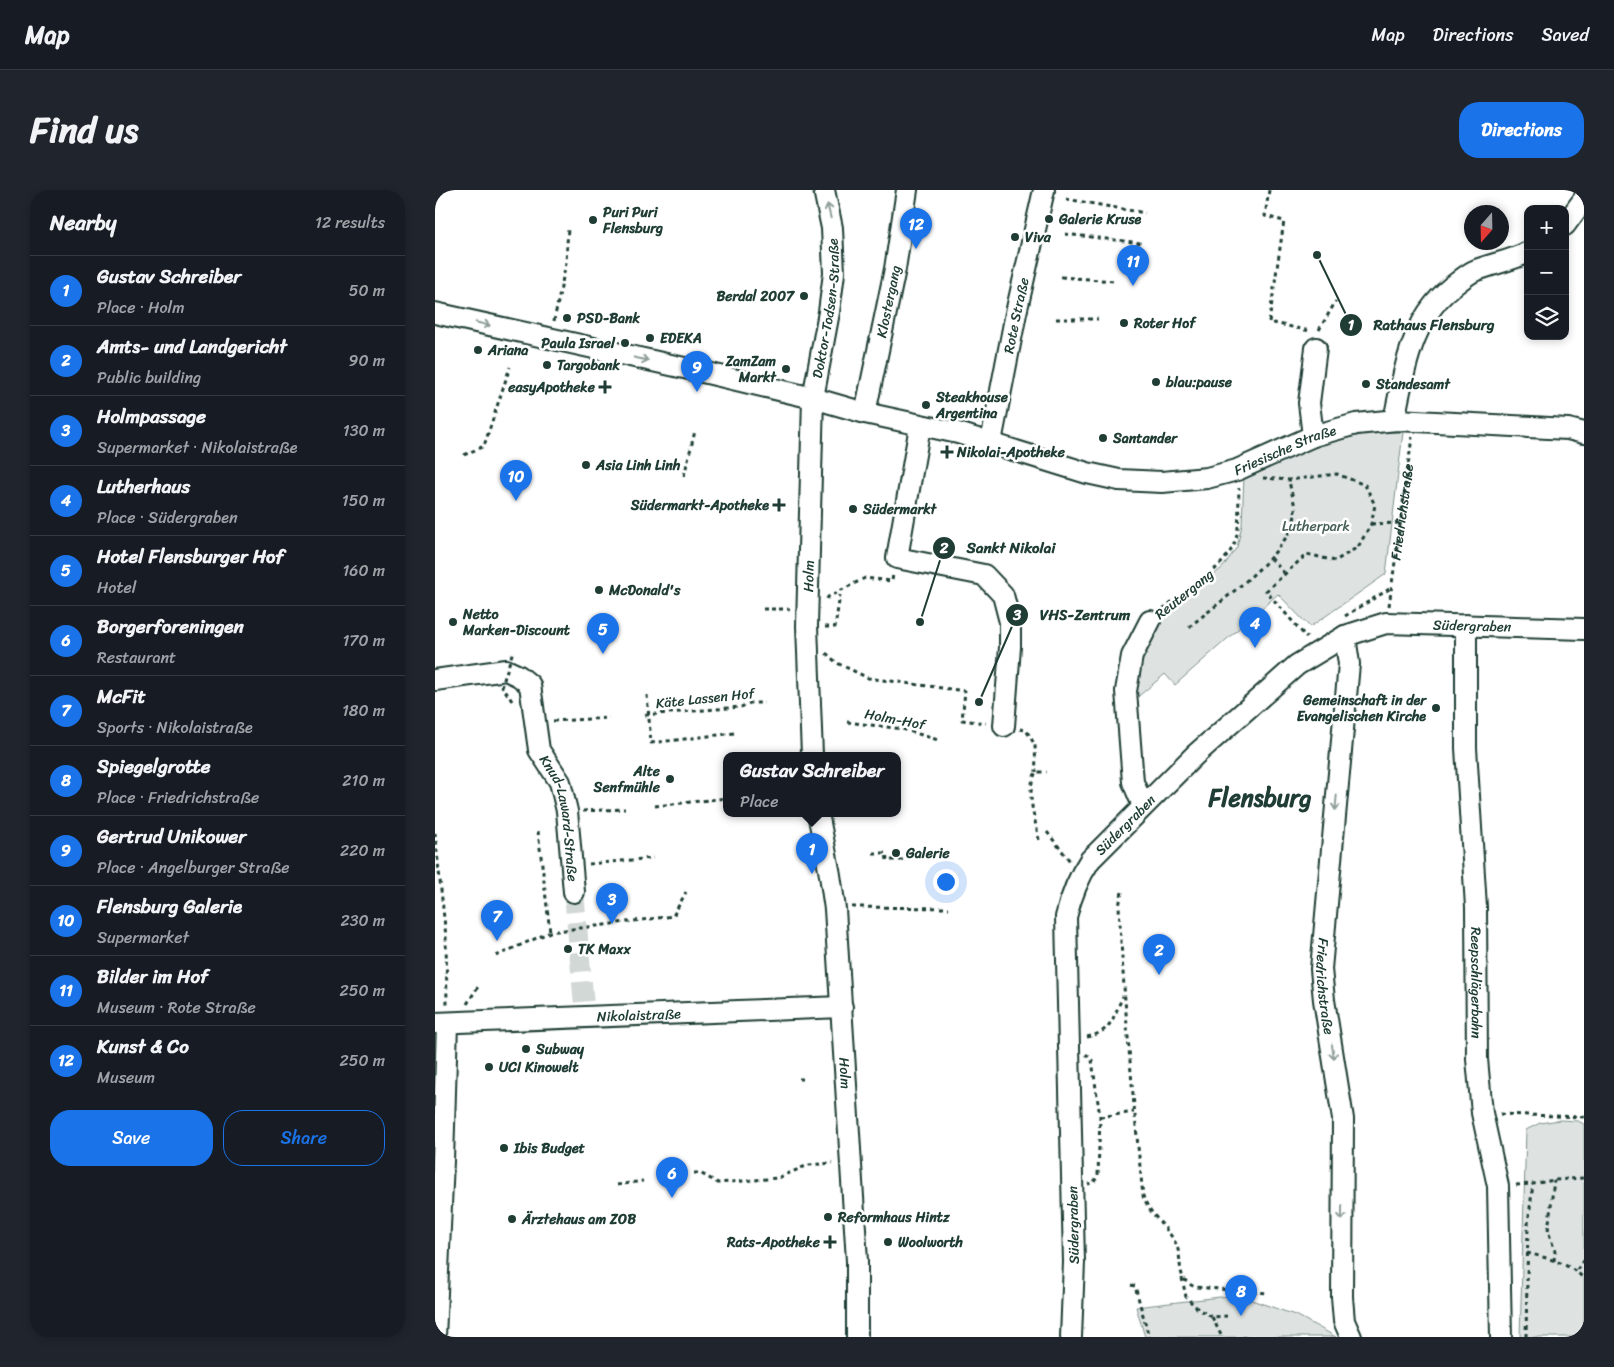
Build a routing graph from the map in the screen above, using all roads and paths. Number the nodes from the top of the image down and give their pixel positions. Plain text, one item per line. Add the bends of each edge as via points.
1 (824, 190) edge
2 (907, 190) edge
3 (1044, 190) edge
4 (1269, 190) edge
5 (1066, 199) dead end
6 (1584, 199) edge
7 (1145, 213) dead end
8 (1569, 220) edge
9 (567, 227) dead end
10 (1065, 234) dead end
11 (1128, 235) dead end
12 (1127, 241) junction
13 (1141, 243) dead end
14 (1524, 253) edge
15 (1061, 277) dead end
16 (1114, 281) dead end
17 (1336, 302) dead end
18 (435, 314) edge
19 (1057, 319) dead end
20 (1098, 319) dead end
21 (550, 339) junction
22 (1316, 348) dead end
23 (510, 367) dead end
24 (813, 398) junction
25 (865, 413) junction
26 (1394, 420) junction
27 (1415, 421) junction
28 (920, 426) junction
29 (695, 430) dead end
30 (1584, 433) edge
31 (1313, 436) junction
32 (991, 442) junction
33 (464, 455) dead end
34 (1237, 470) junction
35 (684, 476) dead end
36 (1255, 478) dead end
37 (1289, 480) junction
38 (1400, 523) junction
39 (1371, 524) junction
40 (1271, 558) junction
41 (1285, 574) junction
42 (892, 581) dead end
43 (840, 595) dead end
44 (828, 597) dead end
45 (1389, 603) dead end
46 (763, 609) dead end
47 (808, 610) junction
48 (1150, 621) joint
49 (1466, 625) junction
50 (1189, 626) dead end
51 (822, 627) dead end
52 (1584, 629) edge
53 (1345, 636) junction
54 (822, 650) dead end
55 (513, 651) dead end
56 (1319, 652) junction
57 (435, 680) edge
58 (647, 694) dead end
59 (512, 700) dead end
60 (764, 703) dead end
61 (646, 715) junction
62 (609, 718) dead end
63 (969, 721) dead end
64 (536, 722) junction
65 (847, 722) dead end
66 (1004, 726) dead end
67 (1026, 730) dead end
68 (734, 733) dead end
69 (938, 740) dead end
70 (812, 752) edge
71 (1036, 772) junction
72 (1047, 772) dead end
73 (723, 798) edge
74 (655, 806) dead end
75 (1143, 806) junction
76 (625, 809) dead end
77 (567, 811) junction
78 (819, 817) edge
79 (538, 831) dead end
80 (1047, 832) dead end
81 (435, 833) edge
82 (1039, 840) dead end
83 (873, 853) dead end
84 (653, 858) dead end
85 (907, 860) dead end
86 (572, 866) junction
87 (1081, 874) junction
88 (574, 892) tunnel mouth
89 (686, 892) dead end
90 (1122, 892) dead end
91 (850, 907) dead end
92 (949, 908) dead end
93 (550, 932) junction
94 (496, 956) dead end
95 (479, 985) dead end
96 (1124, 994) junction
97 (842, 1007) junction
98 (465, 1009) dead end
99 (441, 1023) edge
100 (1069, 1038) junction
101 (1085, 1053) dead end
102 (1134, 1112) junction
103 (1482, 1113) junction
104 (1100, 1117) junction
105 (1584, 1117) edge
106 (851, 1162) junction
107 (694, 1173) dead end
108 (1098, 1175) dead end
109 (1584, 1178) edge
110 (1554, 1180) junction
111 (643, 1181) dead end
112 (617, 1185) dead end
113 (1527, 1253) junction
114 (1584, 1259) edge
115 (1554, 1261) junction
116 (1577, 1270) junction
117 (1182, 1277) junction
118 (1584, 1279) edge
119 (1131, 1284) dead end
120 (1267, 1293) dead end
121 (1227, 1316) dead end
122 (1212, 1317) junction
123 (1347, 1329) edge
124 (435, 1337) edge
125 (857, 1337) edge
126 (1071, 1337) edge
127 (1149, 1337) edge
128 (1222, 1337) edge
129 (1501, 1337) edge
130 (1525, 1337) edge

24 -> 1 street, Doktor-Todsen-Straße via 834,273 832,228
2 - 25 street, Klostergang via 895,269
3 - 32 street, Rote Straße
4 - 17 path via 1265,216 1284,221 1269,322 1317,333
5 - 7 path
6 - 8 street
9 - 21 path via 566,263
10 - 12 path
11 - 12 path
12 - 13 path
14 - 26 street via 1472,272 1436,300 1410,348
15 - 16 path
18 -> 21 street
19 - 20 path
21 -> 24 street
22 - 31 street via 1309,403
23 - 33 path via 484,446
24 - 25 street
24 - 47 street, Holm
25 - 28 street
26 - 27 street, Friesische Straße
26 - 31 street, Friesische Straße via 1356,424
27 - 30 street, Friesische Straße via 1568,429
27 - 38 path, Friedrichstraße
28 - 32 street
28 - 66 street via 897,558 984,575 1003,595 1010,622
29 - 35 path
31 - 34 street, Friesische Straße
32 - 34 street, Friesische Straße via 1119,480 1162,482 1207,478
34 - 48 path, Reutergang via 1237,526 1233,546 1219,565
36 - 37 path
37 - 39 path via 1337,474 1365,485 1375,505
37 - 40 path via 1295,514 1288,535
38 - 39 path
38 - 45 path, Friedrichstraße
39 - 41 path via 1357,546 1335,561 1307,554
40 - 41 path
40 - 50 path
41 - 56 path via 1266,591
42 - 44 path via 865,578
43 - 51 path via 835,627
46 - 47 path
47 - 70 street, Holm
48 - 75 street, Reutergang via 1132,656 1126,692 1133,782
49 - 52 street, Südergraben
49 - 53 street, Südergraben via 1386,623
49 - 103 street, Reepschlägerbahn via 1466,748 1476,907 1477,1059
53 - 56 street, Südergraben
53 -> 123 street, Friedrichstraße via 1349,664 1321,969 1343,1119 1342,1279
54 - 63 path via 837,663 868,678 965,691 962,720
55 - 59 path, bridge via 502,686
56 - 75 street, Südergraben via 1290,672
57 - 64 street, Knud-Laward-Straße via 506,670 531,685
58 - 61 path
60 - 61 path, Käte Lassen Hof
61 - 68 path via 651,743
62 - 64 path
64 - 77 street, Knud-Laward-Straße via 539,750 560,782
65 - 69 path, Holm-Hof via 902,729
67 - 71 path via 1035,746
71 - 72 path
71 - 82 path via 1030,791
73 - 74 path
75 - 87 street, Südergraben via 1090,860
76 - 77 path
77 - 86 street, Knud-Laward-Straße
78 - 97 street, Holm via 835,909
79 - 93 path
80 - 87 path
81 - 99 path via 446,937
83 - 85 path via 886,853 887,860
84 - 86 path
86 - 88 street, Knud-Laward-Straße
87 - 100 street, Südergraben via 1066,917
89 - 93 path via 673,916
90 - 96 path via 1119,906
91 - 92 path
93 - 94 path
95 - 98 path
96 - 100 path via 1108,1028 1095,1035
96 - 102 path
97 - 99 street, Nikolaistraße
97 - 106 street, Holm
99 - 124 street via 443,1161
100 - 126 street, Südergraben via 1074,1262
101 - 104 path via 1092,1060
102 - 104 path
102 - 117 path via 1143,1196 1147,1207 1177,1246
103 - 105 path
103 - 129 street, Reepschlägerbahn via 1498,1186
104 - 108 path
106 - 107 path via 808,1165 778,1178 718,1183 701,1173
106 - 125 street, Holm via 857,1261
109 - 110 path
110 - 113 path via 1533,1184
110 - 115 path via 1549,1231 1555,1251
111 - 112 path
113 - 115 path
113 - 130 path
114 - 116 path
115 - 116 path
116 - 118 path
117 - 120 path via 1195,1287
117 - 122 path via 1186,1296 1198,1309
119 - 127 path via 1135,1286
121 - 122 path
122 - 128 path

